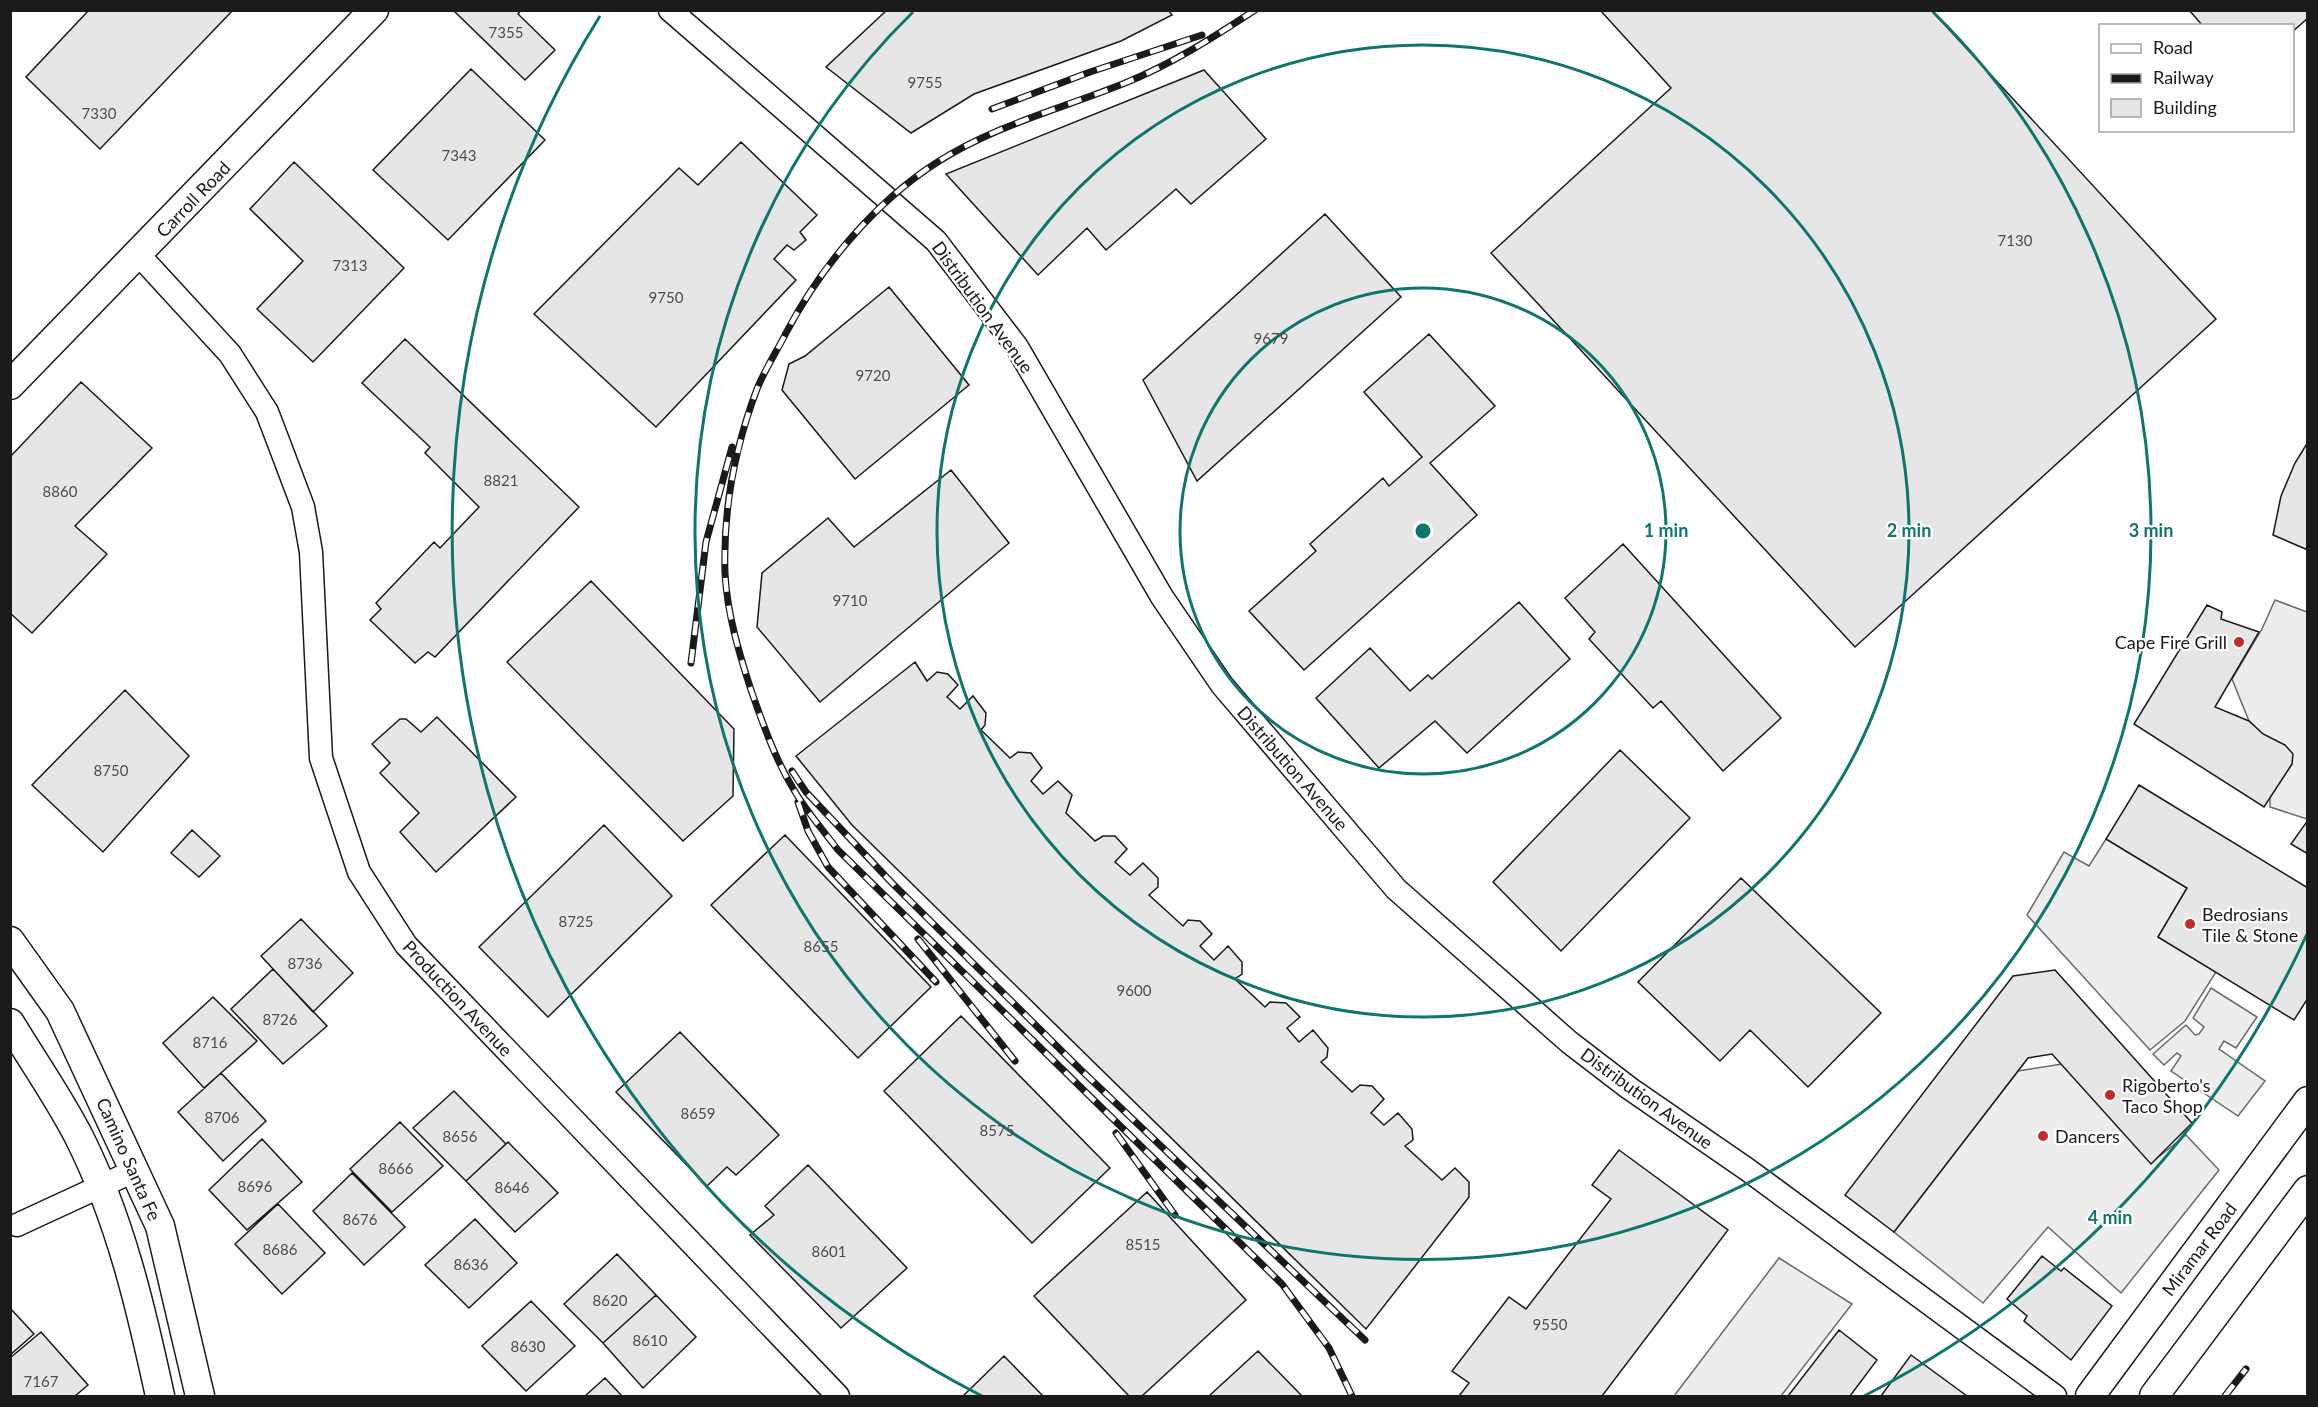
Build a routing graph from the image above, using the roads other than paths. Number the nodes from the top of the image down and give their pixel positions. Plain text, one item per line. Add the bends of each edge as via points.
1 (374, 10) edge
2 (670, 10) edge
3 (139, 255) junction
4 (10, 385) edge
5 (10, 941) edge
6 (10, 1023) edge
7 (2307, 1101) edge
8 (136, 1170) junction
9 (101, 1187) junction
10 (2307, 1190) edge
11 (17, 1224) dead end
12 (160, 1396) edge
13 (200, 1396) edge
14 (838, 1396) edge
15 (2055, 1396) edge
16 (2090, 1396) edge
17 (2154, 1396) edge

1 - 3 main road, Carroll Road
2 - 15 street, Distribution Avenue via 936,241 1017,347 1162,597 1222,685 1396,889 1586,1055
3 - 4 main road, Carroll Road
3 - 14 street, Production Avenue via 230,354 267,412 303,507 311,552 321,758 359,872 406,945
5 - 8 main road, Camino Santa Fe via 60,1011
6 - 9 main road, Camino Santa Fe via 78,1136
7 - 16 main road, Miramar Road
8 - 9 street
8 - 13 main road, Camino Santa Fe via 160,1226
9 - 11 street
9 - 12 main road, Camino Santa Fe via 143,1317
10 - 17 main road

